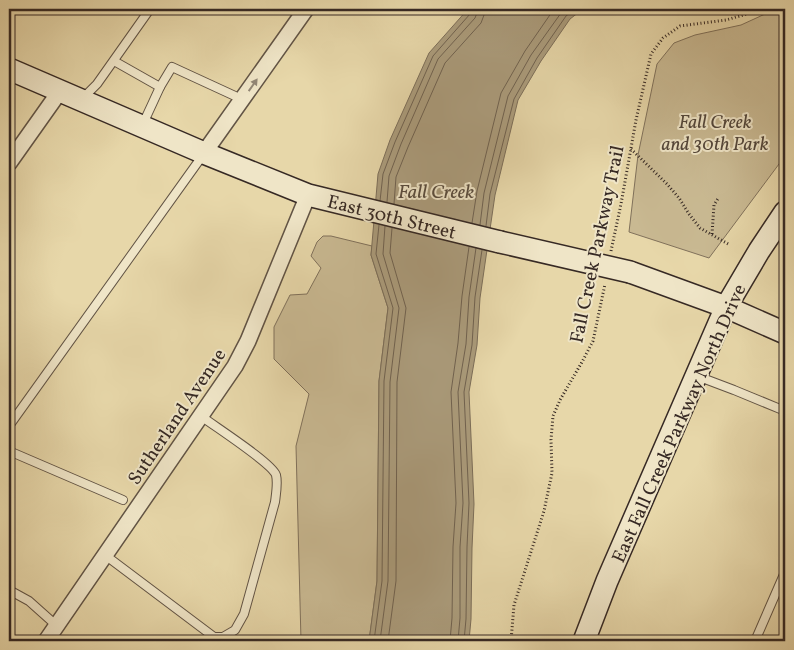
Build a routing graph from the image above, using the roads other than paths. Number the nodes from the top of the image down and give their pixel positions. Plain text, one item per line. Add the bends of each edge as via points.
1 (150, 9) edge
2 (306, 9) edge
3 (114, 61) junction
4 (9, 69) edge
5 (160, 87) junction
6 (60, 91) junction
7 (81, 100) junction
8 (241, 102) junction
9 (142, 126) junction
10 (204, 153) junction
11 (9, 163) edge
12 (308, 196) junction
13 (785, 212) edge
14 (726, 307) junction
15 (785, 333) edge
16 (696, 376) junction
17 (785, 411) edge
18 (201, 416) junction
19 (9, 426) edge
20 (9, 451) edge
21 (123, 500) dead end
22 (105, 555) junction
23 (785, 572) edge
24 (9, 590) edge
25 (51, 637) edge
26 (221, 639) edge
27 (584, 641) edge
28 (755, 641) edge

1 - 3 lane
8 -> 2 street
3 - 5 lane
3 - 7 lane
4 - 6 main road, East 30th Street
5 - 8 lane via 172,67 235,96
5 - 9 lane
6 - 7 main road, East 30th Street
6 - 11 street
7 - 9 main road, East 30th Street
8 - 10 street
9 - 10 main road, East 30th Street
10 - 12 main road, East 30th Street
10 - 19 lane
12 - 14 main road, East 30th Street, bridge via 630,272
12 - 18 street, Sutherland Avenue via 248,341
13 - 14 main road, East Fall Creek Parkway North Drive
14 - 15 main road, East 30th Street
14 - 16 main road, East Fall Creek Parkway North Drive
16 - 17 lane
16 - 27 main road, East Fall Creek Parkway North Drive
18 - 22 street, Sutherland Avenue
18 - 26 lane via 264,461 276,474 275,502 244,614 235,630
20 - 21 lane
22 - 25 street, Sutherland Avenue
22 - 26 lane
23 - 28 lane
24 - 25 lane via 29,601

